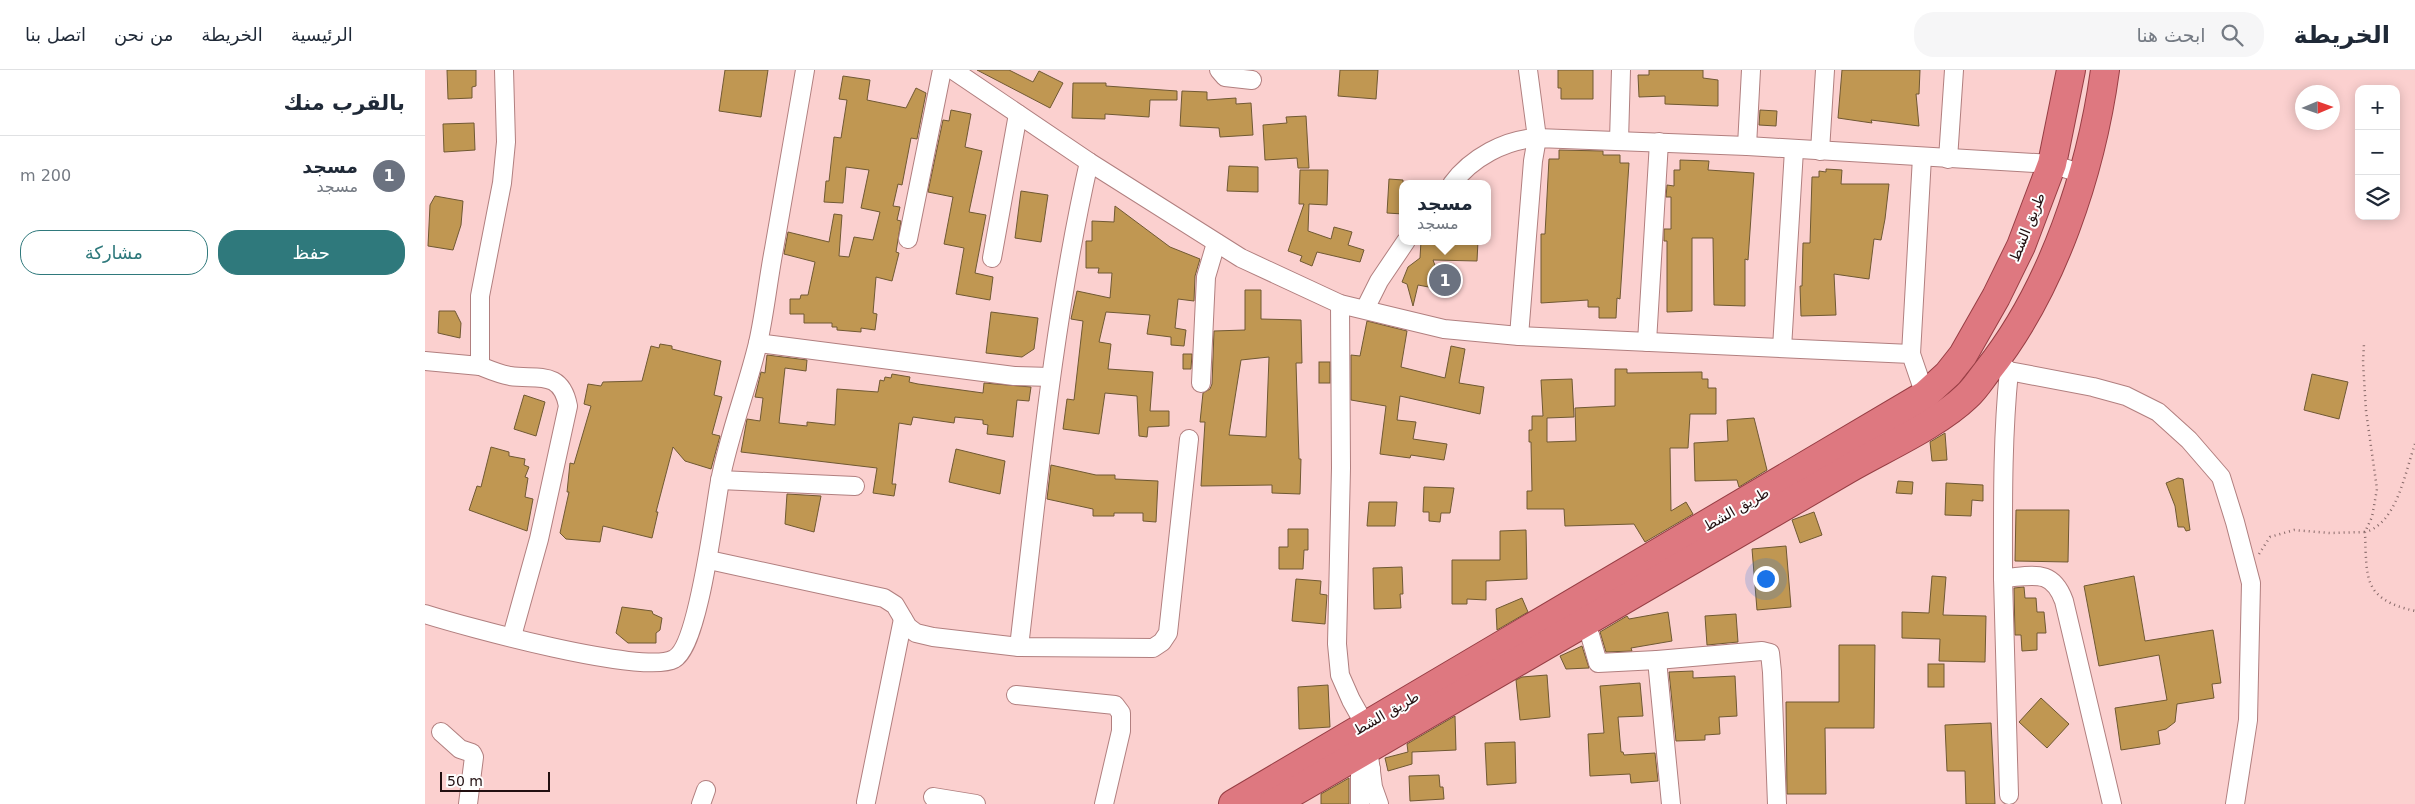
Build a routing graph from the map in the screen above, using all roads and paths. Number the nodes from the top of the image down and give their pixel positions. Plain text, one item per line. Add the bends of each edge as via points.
1 (504, 70) edge
2 (805, 70) edge
3 (943, 70) edge
4 (953, 70) edge
5 (1219, 70) edge
6 (1528, 70) edge
7 (1621, 70) edge
8 (1751, 70) edge
9 (1825, 70) edge
10 (1954, 70) edge
11 (2071, 70) edge
12 (2105, 70) edge
13 (1252, 80) dead end
14 (1018, 114) junction
15 (1537, 138) junction
16 (1619, 141) junction
17 (1659, 142) junction
18 (1747, 146) junction
19 (1794, 150) junction
20 (1820, 151) junction
21 (1922, 158) junction
22 (1948, 159) junction
23 (1089, 162) junction
24 (2052, 164) junction
25 (2082, 174) junction
26 (1456, 180) edge
27 (908, 240) dead end
28 (1216, 242) junction
29 (1403, 245) edge
30 (992, 258) dead end
31 (1340, 304) junction
32 (1365, 309) junction
33 (1519, 336) junction
34 (758, 342) junction
35 (1647, 342) junction
36 (2364, 344) dead end
37 (1782, 348) junction
38 (1911, 354) junction
39 (425, 361) edge
40 (2003, 365) junction
41 (480, 366) junction
42 (1051, 377) junction
43 (1201, 383) dead end
44 (1925, 395) junction
45 (1189, 439) dead end
46 (2415, 444) edge
47 (720, 480) junction
48 (855, 486) dead end
49 (2365, 532) junction
50 (709, 560) junction
51 (2246, 564) junction
52 (2003, 578) junction
53 (2415, 611) edge
54 (425, 614) edge
55 (903, 619) junction
56 (1584, 624) junction
57 (512, 636) junction
58 (1019, 647) junction
59 (1657, 660) junction
60 (1016, 695) dead end
61 (441, 732) dead end
62 (1368, 747) junction
63 (2009, 795) dead end
64 (933, 797) dead end
65 (866, 802) dead end
66 (468, 804) edge
67 (976, 804) edge
68 (1104, 804) edge
69 (1233, 804) edge
70 (1273, 804) edge
71 (1360, 804) edge
72 (1379, 804) edge
73 (1671, 804) edge
74 (1777, 804) edge
75 (2112, 804) edge
76 (2235, 804) edge

1 - 41 street via 506,142 502,184 480,296
2 - 34 street
3 - 27 street
4 - 14 street
5 - 13 street via 1225,77
6 - 15 street
7 - 16 street
8 - 18 street
9 - 20 street
10 - 22 street
11 - 24 highway, طريق الشط
12 - 25 highway, طريق الشط via 2099,112
14 - 23 street
14 - 30 street
15 - 16 street
15 - 26 street via 1493,150
15 - 33 street
16 - 17 street
17 - 18 street
17 - 35 street
18 - 19 street
19 - 20 street
19 - 37 street
20 - 21 street
21 - 22 street
21 - 38 street
22 - 24 street
23 - 28 street
23 - 42 street via 1076,220
24 - 25 street
24 - 44 highway, طريق الشط via 2021,246 1996,298 1963,355
25 - 40 highway, طريق الشط via 2061,241
28 - 31 street via 1241,258
28 - 43 street via 1206,277
29 - 32 street
31 - 32 street
31 - 62 street via 1337,644 1340,675
32 - 33 street via 1444,328
33 - 35 street
34 - 42 street via 1014,376
34 - 47 street
35 - 37 street
36 - 49 path via 2366,411 2377,489 2372,518
37 - 38 street
38 - 44 street
39 - 41 street
40 - 51 street via 2093,386 2126,396 2159,412 2221,477
40 - 52 street
40 - 56 highway, طريق الشط via 1944,415 1847,468
41 - 57 street via 511,376 542,377 557,383 565,394 567,406 539,539
42 - 58 street
44 - 62 highway, طريق الشط via 1756,497
45 - 58 street via 1168,633 1162,642 1153,648 1138,649
46 - 49 path via 2390,516 2375,530
47 - 48 street
47 - 50 street
49 - 51 path via 2294,530 2271,537 2261,552
49 - 53 path via 2369,583 2380,598
50 - 55 street via 884,598 895,606
50 - 57 street via 685,645 675,659 656,662 623,660 561,650
51 - 76 street via 2251,583 2248,720
52 - 63 street
52 - 75 street via 2043,576 2059,588
54 - 57 street
55 - 58 street via 916,633
55 - 65 street
56 - 59 street via 1598,663
56 - 62 highway, طريق الشط
59 - 73 street
59 - 74 street via 1770,653
60 - 68 street via 1115,705 1121,713 1121,731
61 - 66 street via 460,749 474,756
62 - 69 highway, طريق الشط
62 - 70 highway, طريق الشط
62 - 71 street via 1360,775
62 - 72 street via 1373,787
64 - 67 street

